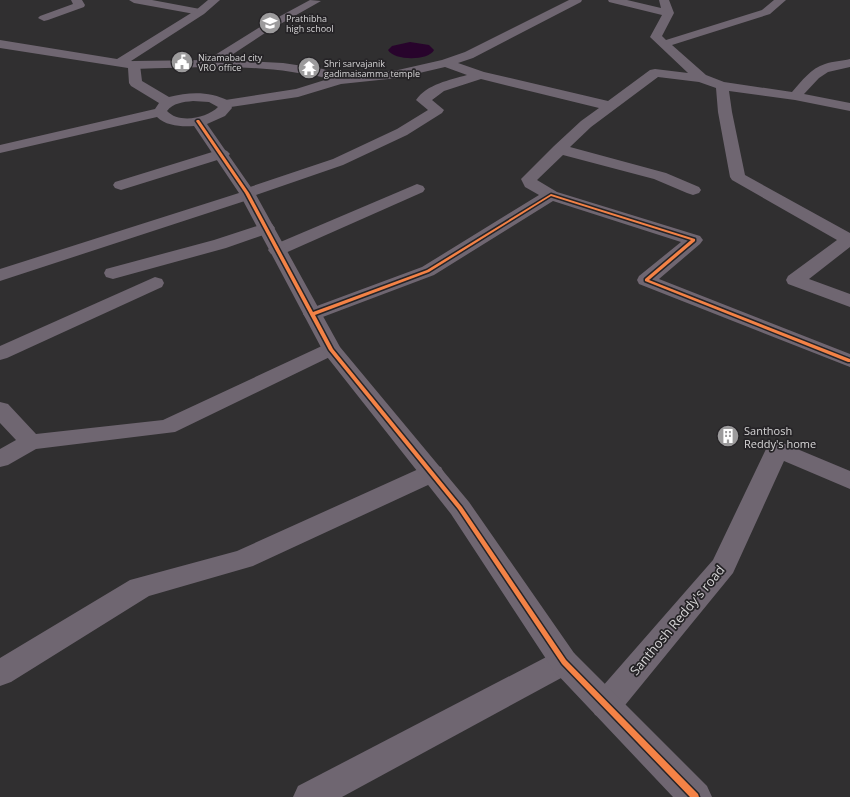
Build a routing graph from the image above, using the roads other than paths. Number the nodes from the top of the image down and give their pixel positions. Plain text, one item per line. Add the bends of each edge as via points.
1 (134, 0) edge
2 (215, 0) edge
3 (577, 0) edge
4 (613, 0) edge
5 (664, 0) edge
6 (781, 0) edge
7 (80, 1) edge
8 (316, 1) edge
9 (200, 12) junction
10 (668, 12) junction
11 (44, 18) dead end
12 (0, 44) edge
13 (664, 44) junction
14 (120, 62) junction
15 (446, 63) junction
16 (850, 63) edge
17 (210, 64) junction
18 (134, 65) junction
19 (480, 75) junction
20 (701, 78) junction
21 (339, 80) junction
22 (722, 86) junction
23 (795, 96) junction
24 (224, 104) junction
25 (610, 106) junction
26 (164, 107) junction
27 (850, 107) edge
28 (198, 121) junction
29 (0, 149) edge
30 (560, 149) junction
31 (222, 154) junction
32 (121, 186) dead end
33 (416, 189) dead end
34 (693, 190) dead end
35 (248, 194) junction
36 (551, 195) junction
37 (266, 228) junction
38 (849, 240) edge
39 (278, 250) junction
40 (113, 273) dead end
41 (0, 275) edge
42 (155, 283) dead end
43 (850, 301) edge
44 (313, 314) junction
45 (331, 349) junction
46 (0, 354) edge
47 (850, 362) edge
48 (0, 409) edge
49 (31, 442) junction
50 (0, 459) edge
51 (432, 473) junction
52 (850, 481) edge
53 (564, 662) junction
54 (0, 673) edge
55 (606, 705) junction
56 (310, 797) edge
57 (695, 797) edge

1 - 9 street
2 - 9 street
3 - 15 street via 469,55
4 - 10 street
5 - 10 street
6 - 13 street via 766,12
7 - 11 street via 80,5
8 - 17 street via 264,29
9 - 14 street
10 - 13 street via 656,37
12 - 14 street
13 - 20 street
14 - 18 street
15 - 19 street
15 - 21 street via 398,74
16 - 23 street via 834,65 819,72
17 - 18 street
17 - 21 street via 284,66 332,75
18 - 26 street via 136,83
19 - 25 street
19 - 35 street via 439,88 423,100 436,110 402,132 338,162
20 - 22 street
20 - 25 street via 655,73
21 - 24 street via 298,93
22 - 23 street
22 - 38 street via 724,112 738,177
23 - 27 street
24 - 26 street via 212,98 183,98
24 - 28 street via 223,112
25 - 30 street via 586,124
26 - 28 street via 162,116 168,119 181,122
26 - 29 street
28 - 31 street
30 - 34 street via 660,176
30 - 36 street via 529,179 531,184
31 - 32 street
31 - 35 street
33 - 39 street
35 - 37 street
35 - 41 street
36 - 44 street via 428,271
36 - 47 street via 694,240 646,280
37 - 39 street
37 - 40 street via 220,244
38 - 43 street via 794,280
39 - 44 street
42 - 46 street
44 - 45 street
45 - 49 street via 167,427
45 - 51 street
48 - 49 street
49 - 50 street
51 - 53 street via 460,508
51 - 54 street via 244,559 140,588
52 - 55 street, Santhosh Reddy's road via 778,449 724,566
53 - 55 street
53 - 56 street
55 - 57 street

